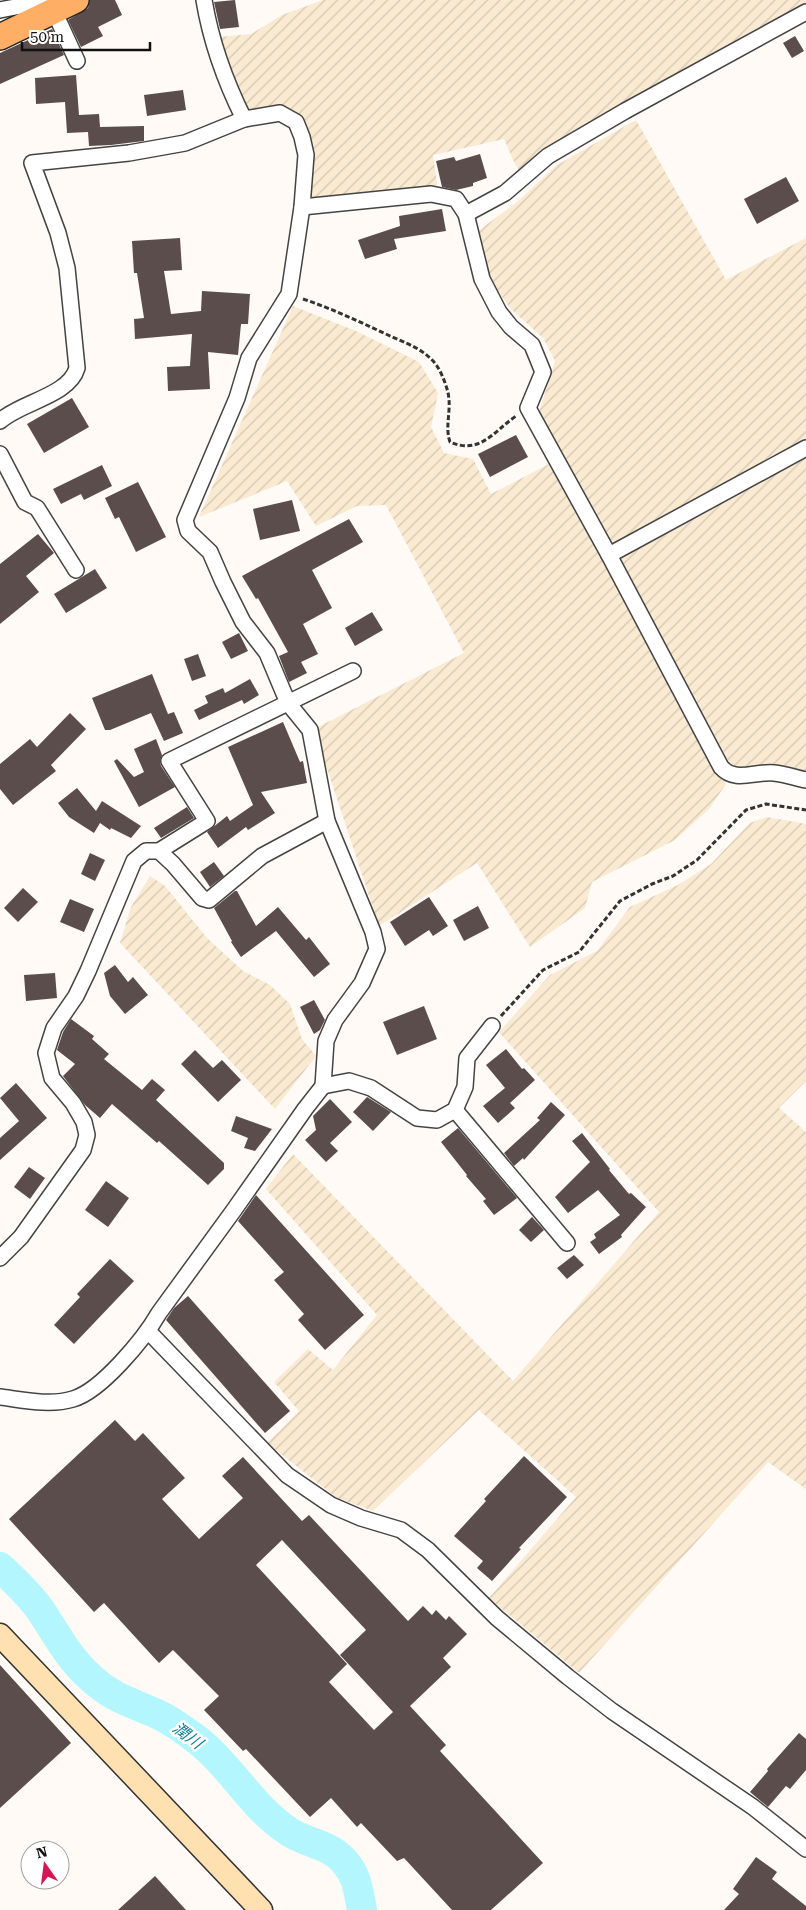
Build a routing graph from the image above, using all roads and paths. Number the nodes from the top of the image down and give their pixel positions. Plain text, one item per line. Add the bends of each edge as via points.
1 (76, 0) edge
2 (204, 0) edge
3 (0, 10) edge
4 (54, 11) junction
5 (806, 12) edge
6 (0, 37) edge
7 (77, 61) dead end
8 (244, 120) junction
9 (302, 207) junction
10 (466, 214) junction
11 (288, 294) junction
12 (528, 408) junction
13 (0, 421) edge
14 (806, 448) edge
15 (0, 454) edge
16 (609, 555) junction
17 (76, 570) dead end
18 (353, 671) dead end
19 (288, 703) junction
20 (806, 780) edge
21 (806, 810) edge
22 (327, 821) junction
23 (159, 851) junction
24 (492, 1026) joint
25 (323, 1086) junction
26 (455, 1110) junction
27 (567, 1244) dead end
28 (0, 1258) edge
29 (148, 1331) junction
30 (0, 1397) edge
31 (0, 1635) edge
32 (805, 1846) edge
33 (261, 1910) edge

1 - 4 main road
2 - 8 street via 208,26 228,86
3 - 4 street via 48,2
4 - 6 main road
4 - 7 street
5 - 10 street via 548,156 505,193
8 - 9 street via 280,113 296,122 306,155
8 - 13 street via 185,143 129,153 32,162 67,268 77,368 69,383
9 - 10 street via 431,194 456,199
9 - 11 street
10 - 12 street via 482,279 499,312 532,345 543,372
11 - 12 path via 330,308 419,349 432,360 447,390 450,406 447,434 450,442 468,447 478,444
11 - 19 street via 249,358 233,406 185,520 188,531 210,552 243,622 266,653
12 - 16 street
14 - 16 street
15 - 17 street via 25,502 37,508
16 - 20 street via 727,774 774,773
18 - 19 street
19 - 22 street via 310,730
19 - 23 street via 169,761 207,821
21 - 24 path via 766,804 746,810 697,860 673,876 620,901 579,952 543,970
22 - 23 street via 262,856 208,900 202,898
22 - 25 street via 377,949 362,983 335,1020 326,1041
23 - 28 street via 146,851 134,860 88,971 76,996 54,1028 46,1053 52,1078 84,1122 87,1135 83,1150 21,1237
24 - 26 street via 467,1058 464,1087
25 - 26 street via 349,1081 371,1088 417,1118 437,1120
25 - 29 street
26 - 27 street
29 - 30 street via 91,1391 55,1402
29 - 32 street via 287,1475 331,1505 402,1530 428,1550 497,1618 568,1677
31 - 33 street

